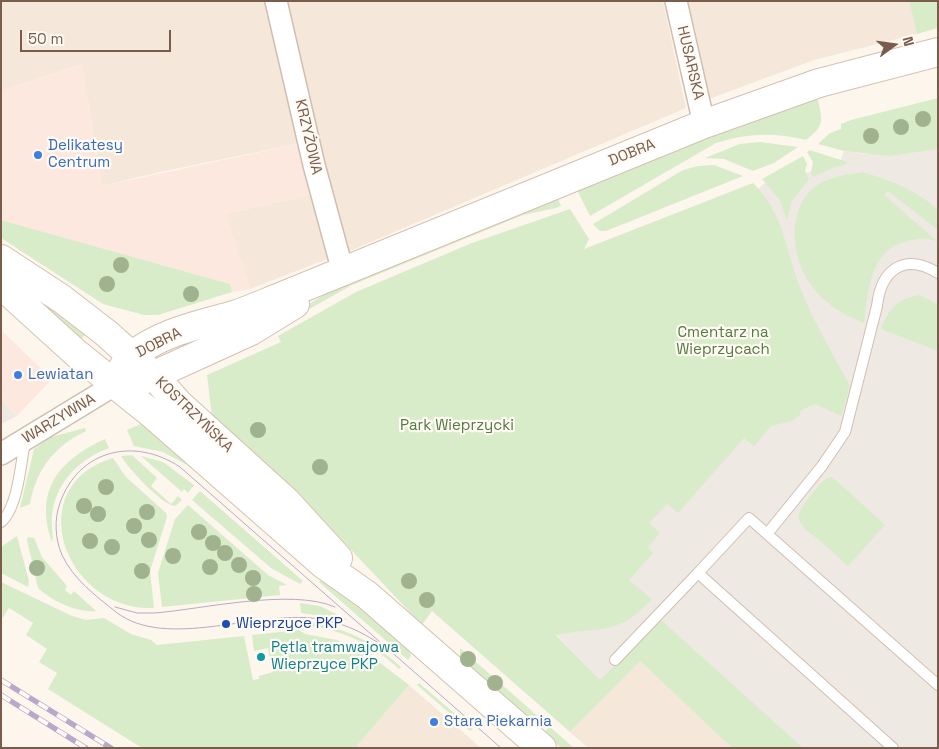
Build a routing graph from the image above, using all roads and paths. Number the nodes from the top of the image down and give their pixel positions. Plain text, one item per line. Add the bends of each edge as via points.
1 (276, 1) edge
2 (676, 1) edge
3 (938, 52) edge
4 (704, 124) junction
5 (1, 259) edge
6 (338, 273) junction
7 (938, 273) edge
8 (1, 285) edge
9 (132, 356) junction
10 (154, 376) junction
11 (116, 384) junction
12 (26, 440) junction
13 (1, 454) edge
14 (1, 522) edge
15 (767, 534) junction
16 (698, 573) junction
17 (367, 595) junction
18 (615, 660) dead end
19 (938, 685) edge
20 (542, 748) edge
21 (893, 748) edge

1 - 6 street, KRZYŻOWA
2 - 4 street, HUSARSKA
3 - 4 main road, DOBRA via 819,83
4 - 6 main road, DOBRA
5 - 9 main road, KOSTRZYŃSKA via 84,314
6 - 9 main road, DOBRA via 236,314 169,336
6 - 10 main road, DOBRA via 251,331
7 - 15 lane via 919,264 906,264 891,271 879,287 846,432
8 - 11 main road, KOSTRZYŃSKA via 77,354
9 - 10 main road, KOSTRZYŃSKA
9 - 11 main road, DOBRA via 122,368
10 - 11 main road, DOBRA via 140,382
10 - 17 main road, KOSTRZYŃSKA via 178,403 286,502
11 - 12 street, WARZYWNA
11 - 17 main road, KOSTRZYŃSKA via 323,564
12 - 13 street, WARZYWNA
12 - 14 lane via 14,499
15 - 16 lane via 749,518
15 - 19 lane
16 - 18 lane
16 - 21 lane
17 - 20 main road, KOSTRZYŃSKA

